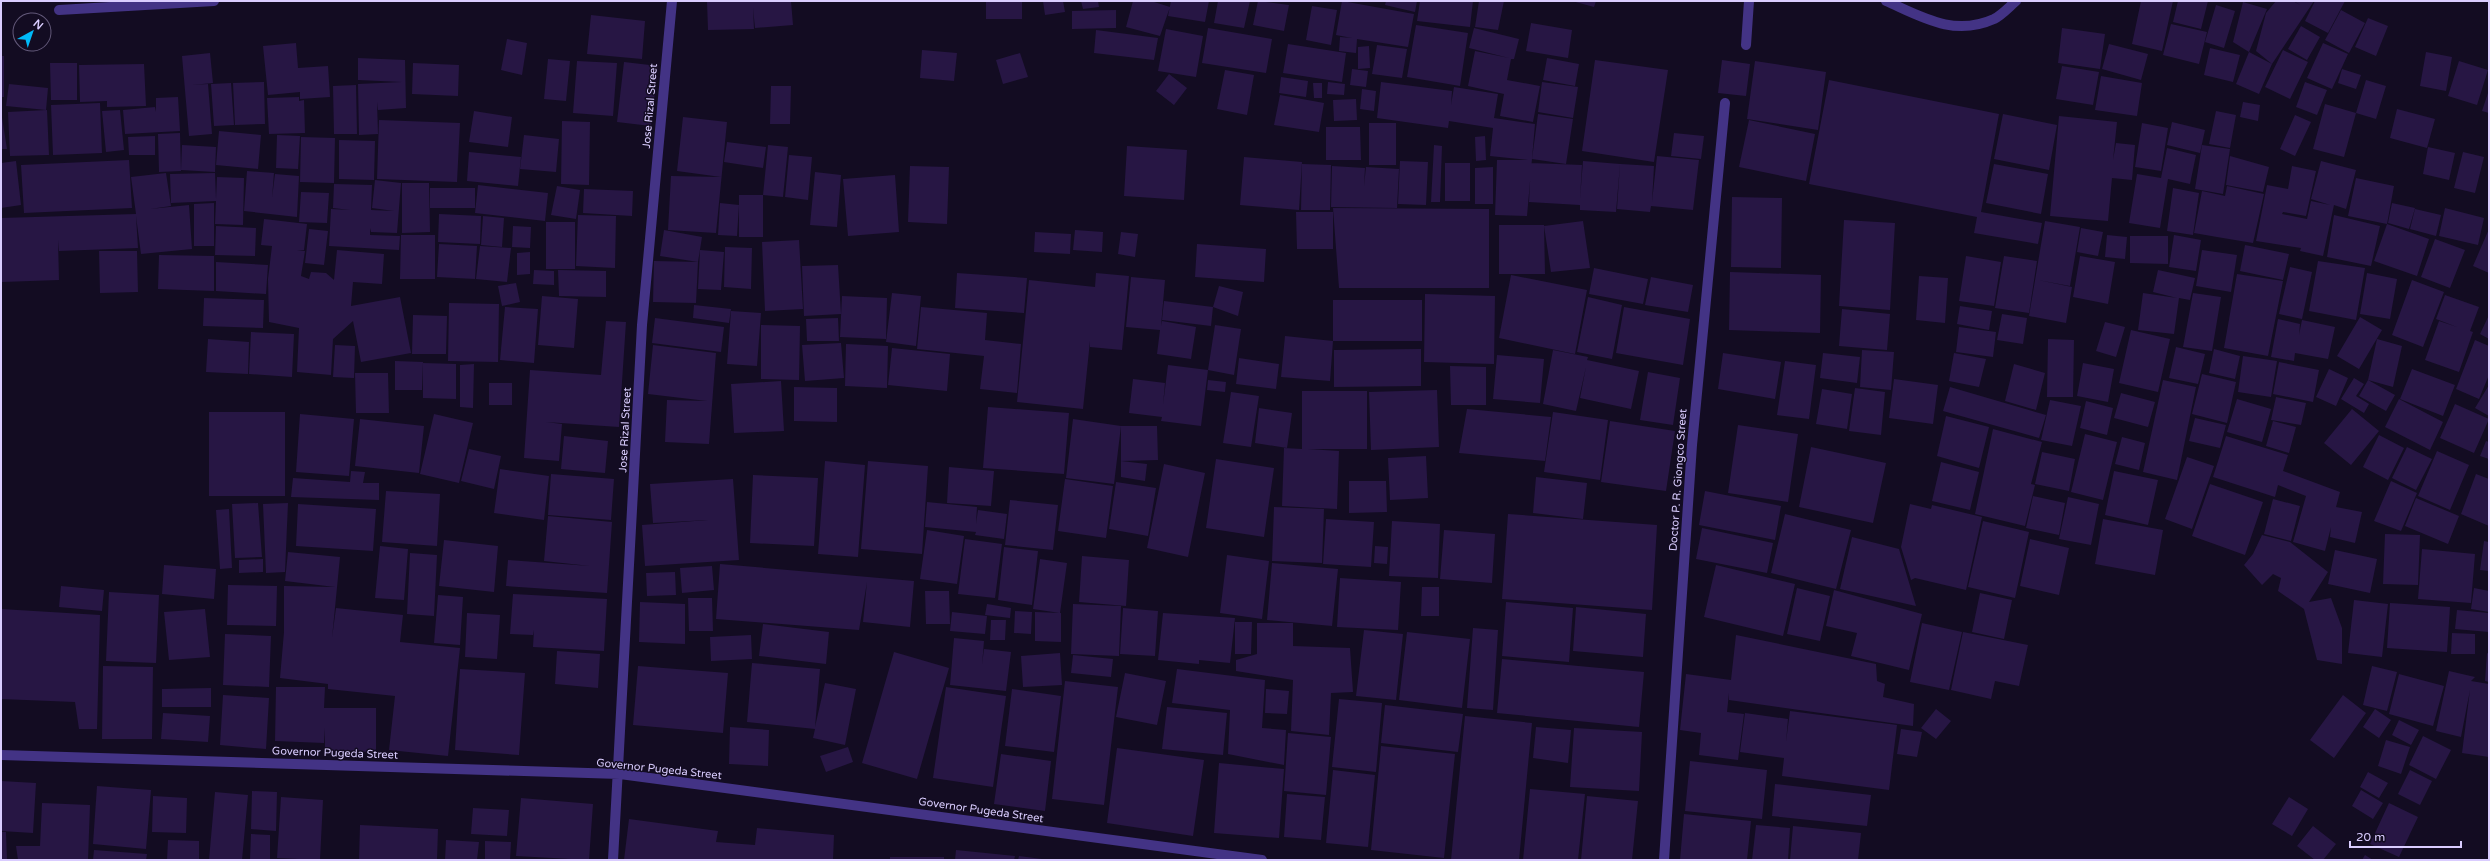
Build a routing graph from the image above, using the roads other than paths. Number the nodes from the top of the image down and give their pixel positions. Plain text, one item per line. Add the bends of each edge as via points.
1 (214, 1) edge
2 (672, 1) edge
3 (1748, 1) edge
4 (1886, 1) edge
5 (2016, 1) edge
6 (59, 10) dead end
7 (1746, 45) dead end
8 (1725, 103) dead end
9 (1, 755) edge
10 (620, 774) junction
11 (614, 860) edge
12 (1262, 860) edge
13 (1664, 860) edge

1 - 6 street
2 - 10 street, Jose Rizal Street via 642,325
3 - 7 street
4 - 5 street via 1936,23 1966,28 1995,18
8 - 13 street, Doctor P. R. Giongco Street via 1692,445
9 - 10 street, Governor Pugeda Street
10 - 11 street, Jose Rizal Street
10 - 12 street, Governor Pugeda Street

